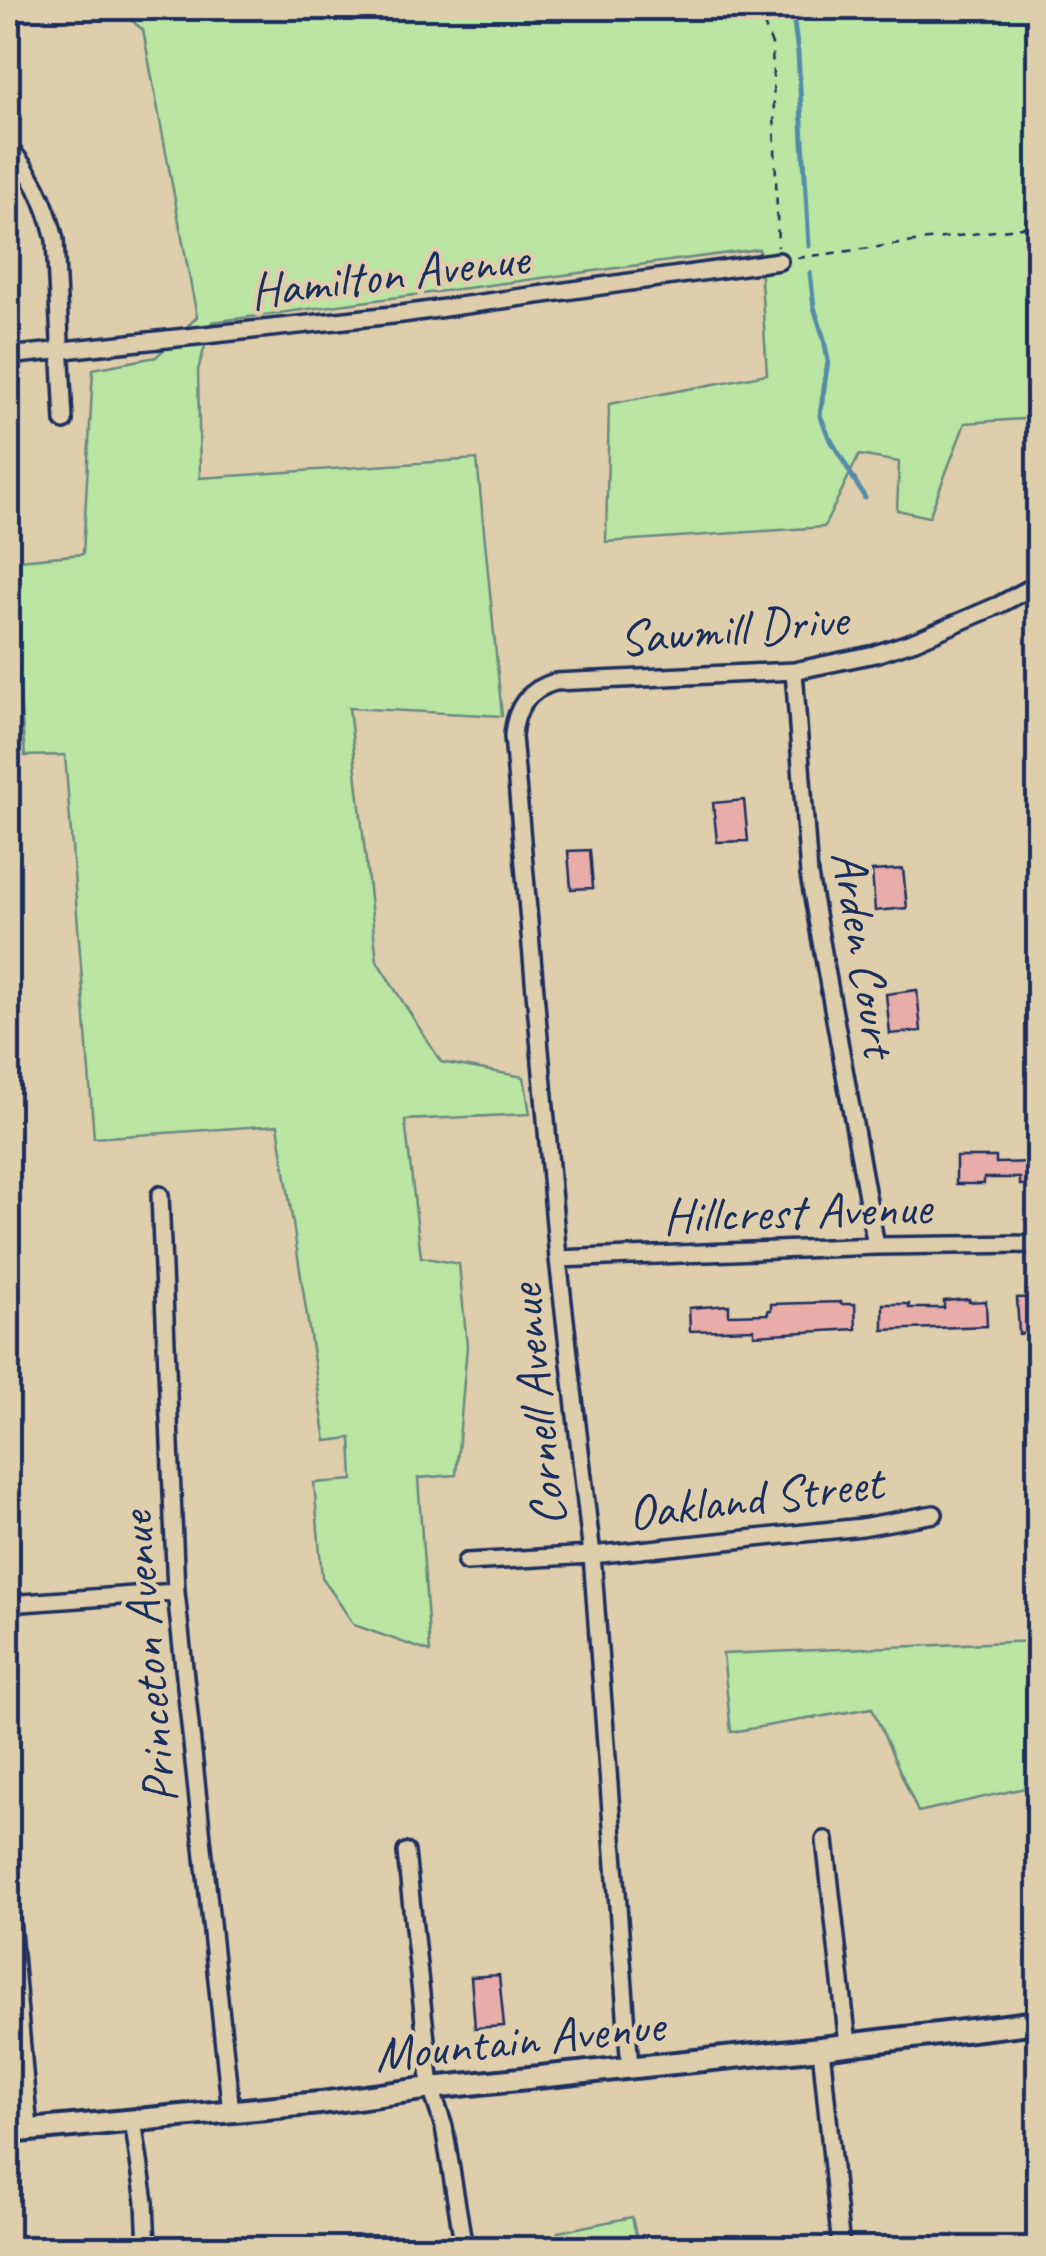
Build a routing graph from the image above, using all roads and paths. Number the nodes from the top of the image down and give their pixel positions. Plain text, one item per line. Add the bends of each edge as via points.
1 (758, 8) edge
2 (8, 146) edge
3 (1038, 225) edge
4 (779, 261) junction
5 (61, 352) junction
6 (8, 356) edge
7 (64, 421) dead end
8 (1038, 584) edge
9 (794, 670) junction
10 (513, 736) joint
11 (160, 1196) dead end
12 (1038, 1244) edge
13 (876, 1246) junction
14 (558, 1258) junction
15 (934, 1514) dead end
16 (592, 1555) junction
17 (466, 1562) dead end
18 (176, 1592) junction
19 (8, 1604) edge
20 (826, 1840) dead end
21 (406, 1852) dead end
22 (8, 1884) edge
23 (1038, 2022) edge
24 (848, 2044) junction
25 (821, 2048) junction
26 (630, 2068) junction
27 (431, 2088) junction
28 (230, 2112) junction
29 (133, 2120) junction
30 (18, 2132) edge
31 (147, 2248) edge
32 (464, 2248) edge
33 (841, 2248) edge

1 - 4 path via 772,45
2 - 5 street via 51,221
3 - 4 path
4 - 5 street, Hamilton Avenue via 402,314
5 - 6 street, Hamilton Avenue
5 - 7 street
8 - 9 street, Sawmill Drive via 915,642
9 - 10 street, Sawmill Drive via 554,682 520,706
9 - 13 street, Arden Court via 810,875
10 - 14 street, Cornell Avenue
11 - 18 street, Princeton Avenue
12 - 13 street, Hillcrest Avenue
13 - 14 street, Hillcrest Avenue
14 - 16 street, Cornell Avenue
15 - 16 street, Oakland Street
16 - 17 street, Oakland Street
16 - 26 street, Cornell Avenue
18 - 19 street
18 - 28 street, Princeton Avenue
20 - 24 street
21 - 27 street
22 - 30 street
23 - 24 main road, Mountain Avenue
24 - 25 main road, Mountain Avenue
25 - 26 main road, Mountain Avenue
25 - 33 street
26 - 27 main road, Mountain Avenue
27 - 28 main road, Mountain Avenue
27 - 32 street
28 - 29 main road, Mountain Avenue
29 - 30 main road, Mountain Avenue
29 - 31 street

